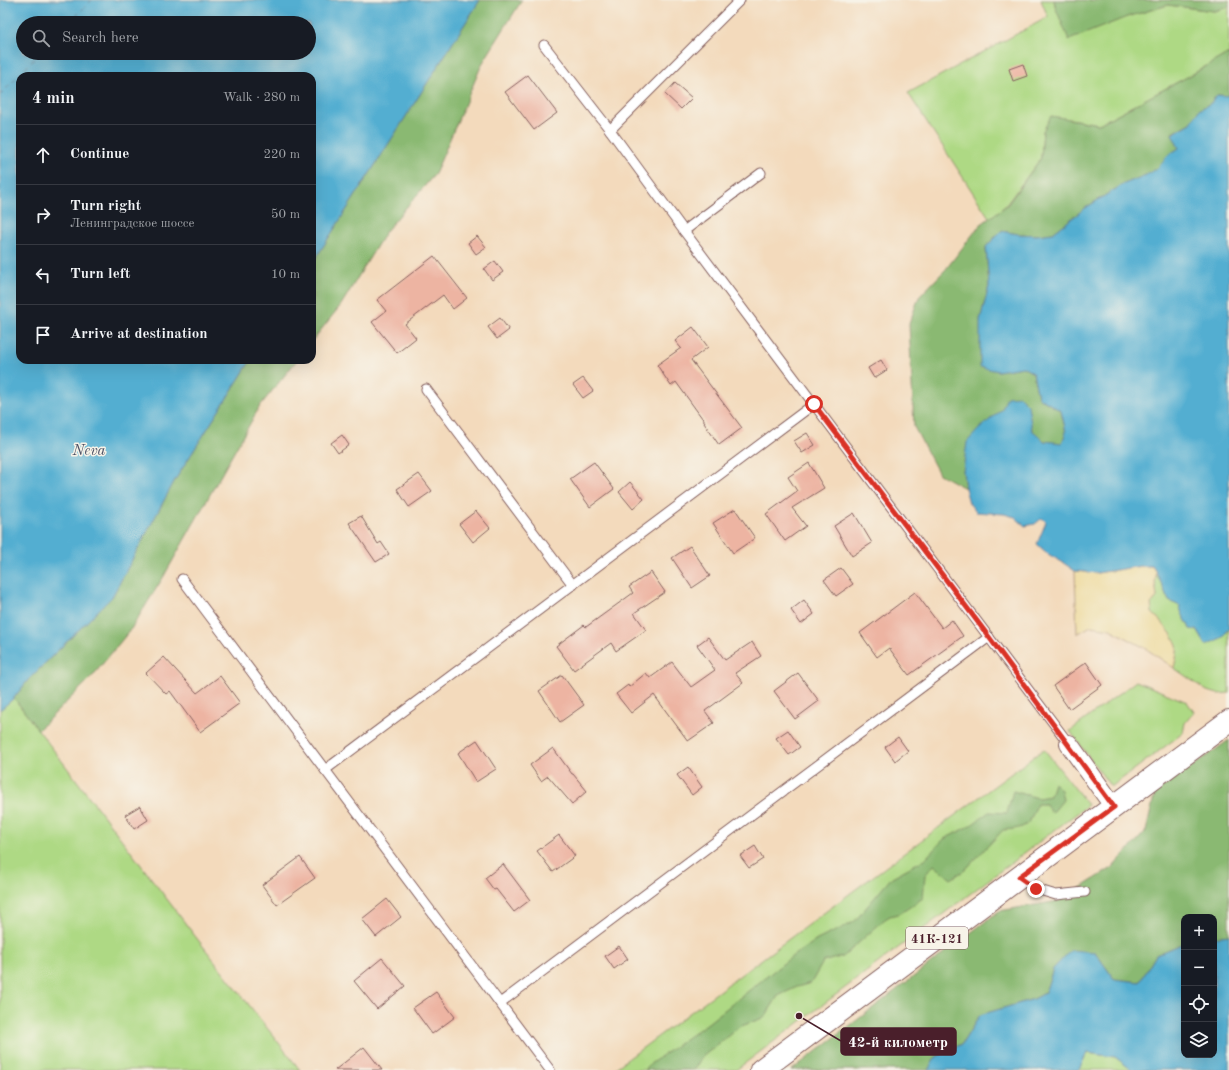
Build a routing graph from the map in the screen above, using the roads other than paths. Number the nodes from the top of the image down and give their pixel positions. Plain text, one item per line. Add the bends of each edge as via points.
1 (740, 0) edge
2 (544, 45) dead end
3 (610, 130) junction
4 (761, 173) dead end
5 (684, 231) junction
6 (426, 389) dead end
7 (814, 404) junction
8 (182, 579) dead end
9 (573, 584) junction
10 (989, 637) junction
11 (1229, 721) edge
12 (1069, 744) joint
13 (325, 770) junction
14 (1114, 807) junction
15 (1019, 877) junction
16 (1086, 892) dead end
17 (500, 1003) junction
18 (550, 1070) edge
19 (761, 1070) edge

1 - 3 lane
2 - 3 lane
3 - 5 lane
4 - 5 lane
5 - 7 lane
6 - 9 lane
7 - 9 lane
7 - 10 lane
8 - 13 lane
9 - 13 lane
10 - 12 lane
10 - 17 lane
11 - 14 main road, 41К-121
12 - 14 street
13 - 17 lane
14 - 15 main road, 41К-121
15 - 16 lane via 1036,889 1056,895
15 - 19 main road, 41К-121
17 - 18 lane

